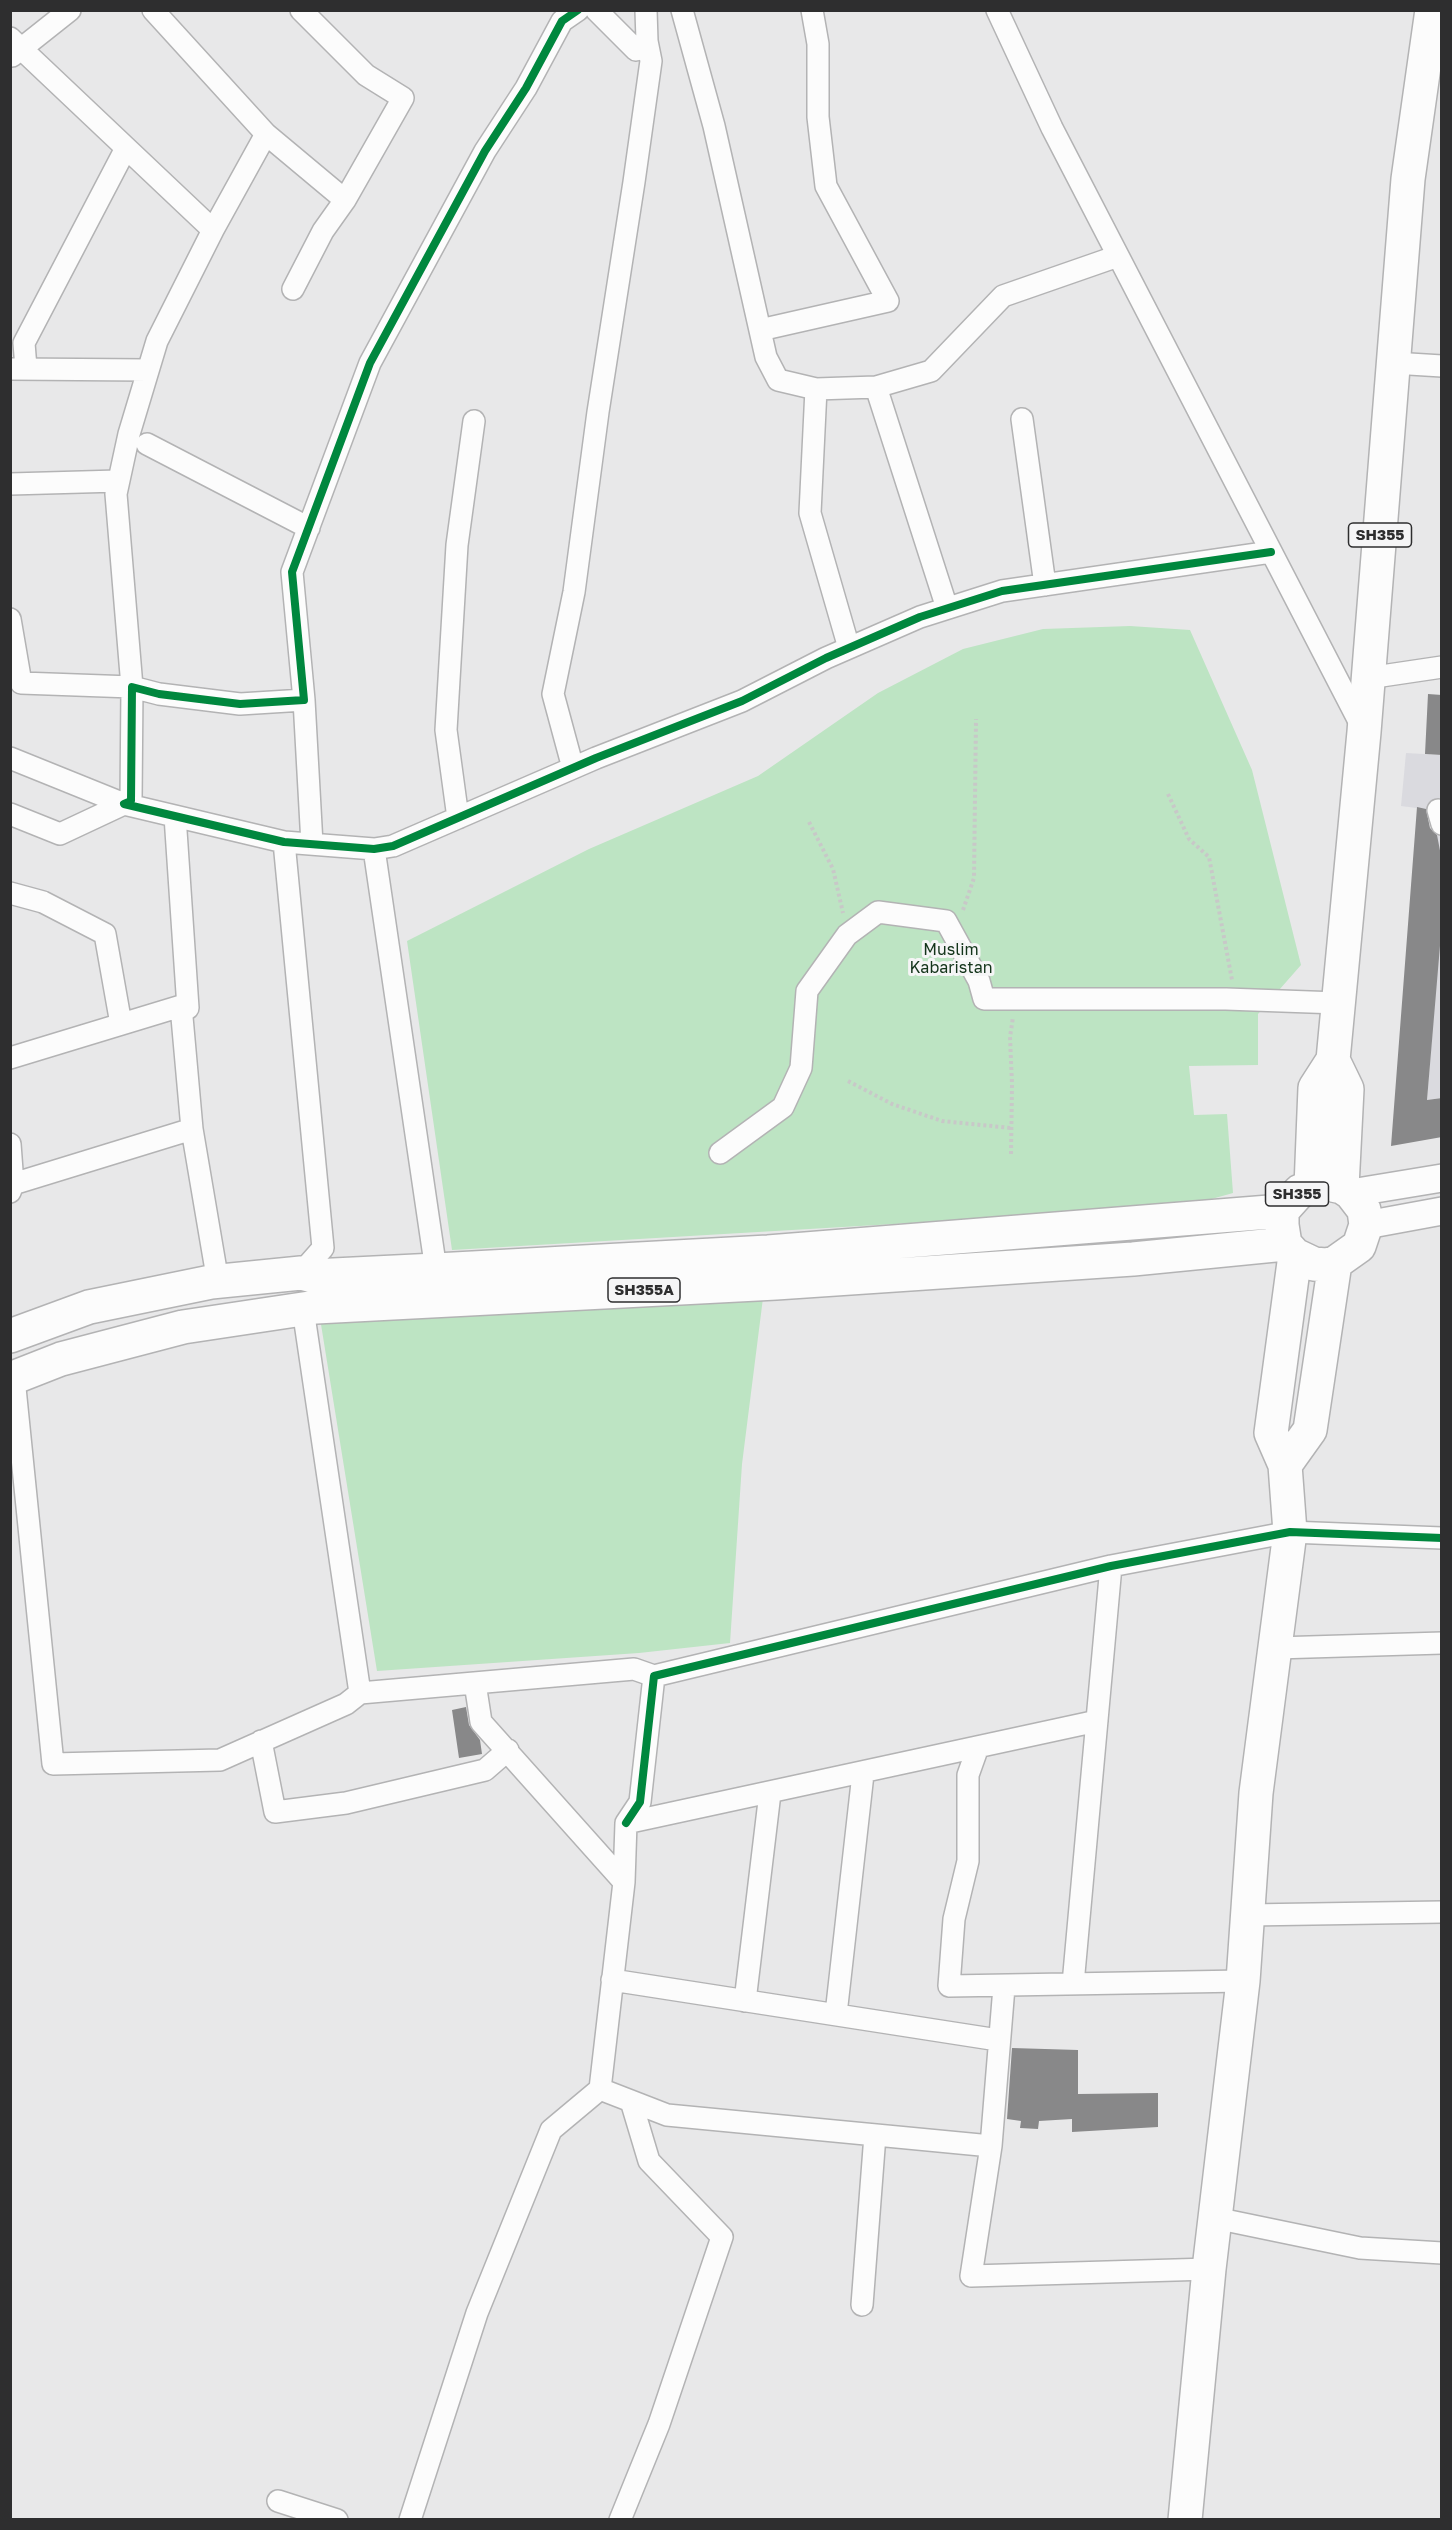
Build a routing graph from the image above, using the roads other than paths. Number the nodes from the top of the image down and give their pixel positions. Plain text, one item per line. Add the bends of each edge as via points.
1 (70, 10) edge
2 (153, 10) edge
3 (301, 10) edge
4 (578, 10) edge
5 (596, 10) edge
6 (646, 10) edge
7 (682, 10) edge
8 (812, 10) edge
9 (997, 10) edge
10 (1432, 10) edge
11 (647, 41) junction
12 (14, 48) edge
13 (266, 134) junction
14 (126, 148) junction
15 (345, 200) junction
16 (213, 230) junction
17 (1118, 256) junction
18 (292, 289) dead end
19 (760, 330) junction
20 (1393, 363) junction
21 (1442, 366) edge
22 (18, 368) edge
23 (148, 370) junction
24 (876, 387) junction
25 (816, 389) junction
26 (1022, 419) dead end
27 (474, 421) dead end
28 (147, 444) dead end
29 (118, 481) junction
30 (10, 484) edge
31 (309, 528) junction
32 (1272, 552) junction
33 (1046, 585) junction
34 (947, 608) junction
35 (10, 619) edge
36 (849, 648) junction
37 (1442, 667) edge
38 (1368, 678) junction
39 (132, 687) junction
40 (304, 700) junction
41 (1364, 732) junction
42 (10, 758) edge
43 (573, 768) junction
44 (124, 804) junction
45 (10, 814) edge
46 (175, 816) junction
47 (458, 818) junction
48 (284, 842) junction
49 (312, 844) junction
50 (374, 849) junction
51 (10, 893) edge
52 (1338, 1003) junction
53 (181, 1006) junction
54 (121, 1024) junction
55 (10, 1058) edge
56 (192, 1129) junction
57 (10, 1144) edge
58 (720, 1153) dead end
59 (1442, 1178) edge
60 (12, 1188) edge
61 (1335, 1189) junction
62 (1282, 1211) junction
63 (1442, 1211) edge
64 (1366, 1225) junction
65 (847, 1246) junction
66 (1290, 1250) junction
67 (1335, 1263) junction
68 (436, 1270) junction
69 (301, 1273) junction
70 (851, 1278) junction
71 (218, 1282) junction
72 (303, 1309) junction
73 (10, 1336) edge
74 (12, 1370) edge
75 (1285, 1465) junction
76 (1290, 1532) junction
77 (1442, 1538) edge
78 (1111, 1566) junction
79 (1442, 1643) edge
80 (1276, 1648) junction
81 (654, 1676) junction
82 (475, 1683) junction
83 (360, 1693) junction
84 (1097, 1721) junction
85 (261, 1741) junction
86 (978, 1748) junction
87 (508, 1750) junction
88 (863, 1774) junction
89 (771, 1793) junction
90 (626, 1823) junction
91 (624, 1882) junction
92 (1442, 1912) edge
93 (1248, 1916) junction
94 (612, 1980) junction
95 (1243, 1981) junction
96 (1073, 1984) junction
97 (1004, 1987) junction
98 (745, 2001) junction
99 (836, 2014) junction
100 (998, 2040) junction
101 (600, 2089) junction
102 (631, 2101) junction
103 (875, 2135) junction
104 (991, 2146) junction
105 (1215, 2218) junction
106 (1442, 2253) edge
107 (1209, 2269) junction
108 (862, 2305) dead end
109 (278, 2500) dead end
110 (337, 2520) edge
111 (410, 2520) edge
112 (621, 2520) edge
113 (1185, 2520) edge

1 - 12 street
2 - 13 street
3 - 15 street via 366,75 402,98
4 - 31 street via 562,21 526,88 485,151 370,363
5 - 11 street via 636,50
6 - 11 street
7 - 19 street via 714,126
8 - 19 street via 819,44 818,117 826,186 888,301
9 - 17 street
10 - 20 main road, SH355 via 1408,179
11 - 43 street via 651,61 634,182 574,592 554,694
12 - 14 street
13 - 15 street
13 - 16 street
14 - 16 street
14 - 22 street via 24,343
15 - 18 street via 323,231
16 - 23 street via 157,341
17 - 24 street via 1003,296 931,371
17 - 32 street
19 - 25 street via 766,357 778,380
20 - 21 street
20 - 38 main road, SH355
22 - 23 street
23 - 29 street
24 - 25 street
24 - 34 street
25 - 36 street via 810,513
26 - 33 street
27 - 47 street via 457,545 446,730
28 - 31 street
29 - 30 street
29 - 39 street
31 - 40 street via 292,572
32 - 33 street
32 - 41 street
33 - 34 street via 1002,591
34 - 36 street
35 - 39 street via 21,683
36 - 43 street via 742,701
37 - 38 street
38 - 41 main road, SH355
39 - 40 street via 240,704
39 - 44 street via 131,801
40 - 49 street
41 - 52 main road, SH355
42 - 44 street
43 - 47 street
44 - 45 street via 60,834
44 - 46 street
46 - 48 street
46 - 53 street via 188,1008
47 - 50 street via 393,846
48 - 49 street
48 - 69 street via 323,1248
49 - 50 street
50 - 68 street
51 - 54 street via 43,902 105,934
52 - 58 street via 984,999 979,981 946,921 878,912 847,935 807,991 801,1068 783,1107
52 - 61 main road, SH355 via 1333,1060 1347,1089
53 - 54 street
53 - 56 street
54 - 55 street
56 - 60 street
56 - 71 street
57 - 60 street
59 - 61 street
61 - 62 main road, SH355 via 1300,1191
61 - 64 main road, SH355 via 1364,1209
62 - 65 main road, SH355A
62 - 66 main road, SH355
63 - 64 street
64 - 67 main road via 1359,1246
65 - 68 main road, SH355A
65 - 70 main road
66 - 67 main road via 1314,1264
66 - 70 main road, SH355A
66 - 75 main road, SH355 via 1271,1433
67 - 75 main road via 1310,1430
68 - 69 main road, SH355A via 313,1276
69 - 71 main road, SH355A
69 - 72 main road
70 - 72 main road, SH355A
71 - 73 main road, SH355A via 89,1307
72 - 74 main road, SH355A via 183,1327
72 - 83 street
74 - 85 street via 53,1764 220,1760
75 - 76 main road
76 - 77 street
76 - 78 street
76 - 80 main road
78 - 81 street
78 - 84 street
79 - 80 street
80 - 93 main road via 1256,1793
81 - 82 street via 634,1669
81 - 90 street via 640,1802
82 - 83 street
82 - 87 street via 481,1722
83 - 85 street via 346,1704
84 - 86 street
84 - 96 street
85 - 87 street via 275,1812 346,1803 485,1770
86 - 88 street
86 - 97 street via 968,1775 968,1861 954,1919 949,1986
87 - 91 street
88 - 89 street
88 - 99 street
89 - 90 street
89 - 98 street
90 - 91 street
91 - 94 street
92 - 93 street
93 - 95 main road
94 - 98 street
94 - 101 street
95 - 96 street
95 - 105 main road
96 - 97 street
97 - 100 street
98 - 99 street
99 - 100 street
100 - 104 street
101 - 102 street
101 - 111 street via 551,2130 477,2313
102 - 103 street via 667,2115
102 - 112 street via 649,2161 722,2237 659,2424
103 - 104 street
103 - 108 street
104 - 107 street via 971,2276
105 - 106 street via 1360,2248
105 - 107 main road
107 - 113 main road
109 - 110 street

